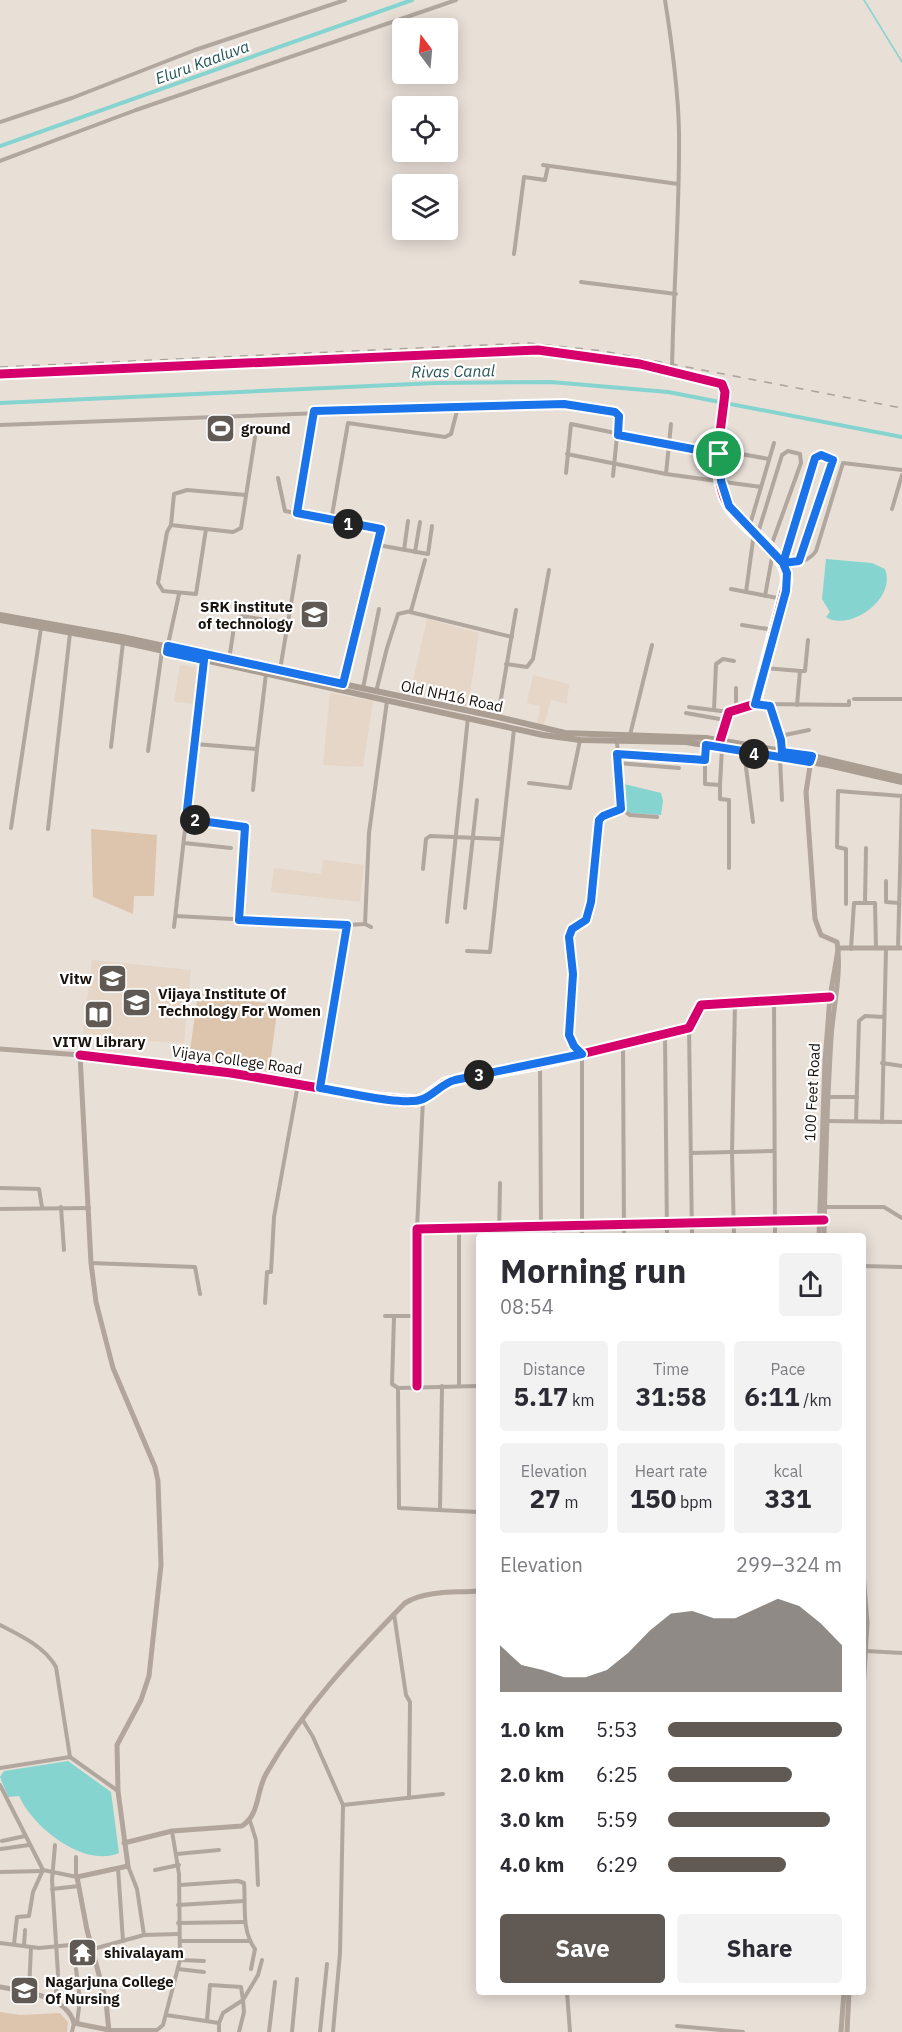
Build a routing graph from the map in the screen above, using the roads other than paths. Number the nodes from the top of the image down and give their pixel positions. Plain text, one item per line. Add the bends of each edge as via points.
1 (345, 0) edge
2 (456, 0) edge
3 (665, 0) edge
4 (0, 122) edge
5 (0, 161) edge
6 (678, 184) junction
7 (514, 254) dead end
8 (581, 282) dead end
9 (676, 294) junction
10 (672, 373) junction
11 (0, 374) edge
12 (458, 407) junction
13 (314, 411) junction
14 (671, 424) dead end
15 (0, 425) edge
16 (256, 431) dead end
17 (618, 435) junction
18 (774, 443) dead end
19 (669, 445) junction
20 (719, 452) junction
21 (567, 454) junction
22 (769, 459) junction
23 (615, 464) junction
24 (902, 470) edge
25 (566, 472) dead end
26 (666, 474) junction
27 (902, 475) edge
28 (613, 476) dead end
29 (278, 478) dead end
30 (721, 481) junction
31 (761, 488) junction
32 (246, 495) junction
33 (892, 509) dead end
34 (297, 513) junction
35 (331, 521) junction
36 (408, 521) dead end
37 (420, 522) dead end
38 (171, 525) junction
39 (432, 526) dead end
40 (749, 528) junction
41 (206, 529) junction
42 (756, 535) junction
43 (378, 545) junction
44 (404, 550) junction
45 (771, 551) junction
46 (416, 552) junction
47 (299, 556) dead end
48 (425, 560) dead end
49 (799, 561) junction
50 (783, 563) junction
51 (549, 570) dead end
52 (731, 589) dead end
53 (746, 592) junction
54 (178, 594) junction
55 (765, 596) junction
56 (784, 600) junction
57 (380, 609) dead end
58 (516, 610) dead end
59 (410, 612) junction
60 (0, 615) edge
61 (0, 620) edge
62 (288, 622) junction
63 (742, 625) dead end
64 (41, 628) junction
65 (774, 630) junction
66 (69, 633) junction
67 (512, 637) junction
68 (808, 640) dead end
69 (123, 642) junction
70 (652, 645) dead end
71 (166, 650) junction
72 (204, 660) junction
73 (229, 660) junction
74 (734, 661) dead end
75 (506, 664) junction
76 (764, 668) junction
77 (280, 671) junction
78 (800, 671) junction
79 (266, 674) junction
80 (343, 684) junction
81 (736, 687) dead end
82 (363, 689) junction
83 (376, 692) junction
84 (902, 699) edge
85 (388, 700) junction
86 (755, 704) junction
87 (797, 705) junction
88 (770, 706) junction
89 (689, 707) dead end
90 (736, 709) junction
91 (714, 710) junction
92 (729, 712) junction
93 (686, 713) dead end
94 (468, 717) junction
95 (498, 717) junction
96 (725, 720) junction
97 (514, 729) junction
98 (809, 730) dead end
99 (630, 736) junction
100 (780, 736) junction
101 (580, 740) junction
102 (616, 741) junction
103 (195, 744) junction
104 (721, 744) junction
105 (706, 745) junction
106 (111, 747) dead end
107 (257, 749) junction
108 (148, 751) dead end
109 (744, 753) junction
110 (617, 754) junction
111 (781, 754) junction
112 (811, 759) junction
113 (705, 760) junction
114 (618, 763) junction
115 (679, 768) dead end
116 (902, 777) edge
117 (902, 782) edge
118 (529, 783) dead end
119 (720, 785) junction
120 (253, 790) dead end
121 (902, 795) edge
122 (477, 800) dead end
123 (782, 800) dead end
124 (621, 809) junction
125 (902, 813) edge
126 (657, 817) dead end
127 (186, 819) junction
128 (753, 822) dead end
129 (11, 828) dead end
130 (48, 829) dead end
131 (902, 831) edge
132 (456, 837) junction
133 (472, 837) junction
134 (501, 839) junction
135 (184, 843) junction
136 (231, 848) dead end
137 (866, 849) dead end
138 (729, 868) dead end
139 (423, 869) dead end
140 (886, 881) dead end
141 (865, 903) junction
142 (899, 903) junction
143 (846, 904) dead end
144 (465, 908) dead end
145 (176, 916) junction
146 (239, 920) junction
147 (447, 922) dead end
148 (365, 924) junction
149 (347, 925) junction
150 (174, 927) dead end
151 (371, 927) dead end
152 (876, 948) junction
153 (900, 948) edge
154 (838, 949) junction
155 (851, 949) junction
156 (886, 949) junction
157 (467, 951) dead end
158 (830, 997) junction
159 (774, 1001) junction
160 (735, 1003) junction
161 (884, 1017) junction
162 (689, 1028) junction
163 (665, 1036) junction
164 (622, 1045) junction
165 (0, 1049) edge
166 (582, 1054) junction
167 (80, 1055) junction
168 (882, 1063) junction
169 (540, 1064) junction
170 (902, 1066) edge
171 (298, 1084) junction
172 (320, 1088) junction
173 (828, 1097) junction
174 (857, 1097) junction
175 (423, 1099) junction
176 (826, 1121) junction
177 (856, 1121) junction
178 (882, 1122) junction
179 (902, 1122) edge
180 (773, 1151) junction
181 (732, 1152) junction
182 (691, 1153) junction
183 (500, 1183) dead end
184 (0, 1188) edge
185 (42, 1207) junction
186 (61, 1207) junction
187 (825, 1207) junction
188 (89, 1208) junction
189 (0, 1209) edge
190 (902, 1218) edge
191 (822, 1220) junction
192 (775, 1221) junction
193 (734, 1222) junction
194 (692, 1223) junction
195 (667, 1224) junction
196 (541, 1225) junction
197 (582, 1225) junction
198 (624, 1225) junction
199 (554, 1226) junction
200 (459, 1227) junction
201 (500, 1227) junction
202 (527, 1227) junction
203 (417, 1228) junction
204 (500, 1233) edge
205 (527, 1233) edge
206 (554, 1233) edge
207 (582, 1233) edge
208 (624, 1233) edge
209 (667, 1233) edge
210 (692, 1233) edge
211 (734, 1233) edge
212 (775, 1233) edge
213 (820, 1233) edge
214 (824, 1233) edge
215 (64, 1250) dead end
216 (91, 1263) junction
217 (866, 1266) edge
218 (902, 1267) edge
219 (200, 1294) dead end
220 (265, 1303) dead end
221 (385, 1316) dead end
222 (416, 1316) junction
223 (394, 1317) junction
224 (417, 1386) junction
225 (442, 1386) junction
226 (459, 1386) junction
227 (476, 1386) edge
228 (398, 1388) junction
229 (440, 1509) junction
230 (476, 1512) edge
231 (476, 1591) edge
232 (394, 1614) junction
233 (0, 1625) edge
234 (866, 1651) edge
235 (902, 1653) edge
236 (302, 1719) junction
237 (70, 1757) junction
238 (0, 1768) edge
239 (0, 1785) edge
240 (118, 1791) junction
241 (443, 1794) dead end
242 (409, 1798) junction
243 (343, 1805) junction
244 (250, 1821) junction
245 (172, 1831) junction
246 (25, 1836) junction
247 (2, 1841) dead end
248 (124, 1843) junction
249 (29, 1845) junction
250 (55, 1845) dead end
251 (1, 1849) edge
252 (219, 1850) dead end
253 (177, 1854) junction
254 (76, 1857) dead end
255 (179, 1865) junction
256 (128, 1866) junction
257 (118, 1868) junction
258 (155, 1869) dead end
259 (0, 1872) edge
260 (41, 1872) junction
261 (51, 1873) junction
262 (77, 1876) junction
263 (258, 1885) dead end
264 (79, 1886) junction
265 (180, 1886) junction
266 (52, 1889) junction
267 (244, 1901) junction
268 (178, 1905) junction
269 (245, 1922) junction
270 (178, 1923) junction
271 (25, 1930) dead end
272 (180, 1934) junction
273 (144, 1935) junction
274 (123, 1941) junction
275 (180, 1941) junction
276 (250, 1941) junction
277 (0, 1943) edge
278 (15, 1944) junction
279 (24, 1946) junction
280 (92, 1946) junction
281 (31, 1947) junction
282 (56, 1947) junction
283 (180, 1960) junction
284 (262, 1960) dead end
285 (204, 1961) dead end
286 (327, 1964) dead end
287 (76, 1969) dead end
288 (178, 1969) junction
289 (251, 1969) dead end
290 (204, 1972) dead end
291 (297, 1979) dead end
292 (275, 1982) dead end
293 (0, 1987) edge
294 (29, 1992) junction
295 (567, 1995) edge
296 (843, 1995) edge
297 (849, 1995) edge
298 (243, 2000) junction
299 (55, 2001) junction
300 (166, 2015) junction
301 (207, 2020) junction
302 (219, 2023) junction
303 (76, 2024) junction
304 (677, 2026) dead end
305 (109, 2031) edge
306 (72, 2032) edge
307 (219, 2032) edge
308 (240, 2032) edge
309 (269, 2032) edge
310 (292, 2032) edge
311 (320, 2032) edge
312 (333, 2032) edge
313 (570, 2032) edge
314 (743, 2032) edge
315 (841, 2032) edge
316 (847, 2032) edge

1 - 4 street
2 - 5 street
3 - 6 street via 677,95
6 - 7 street via 545,165 545,180 524,177
6 - 9 street
8 - 9 street
9 - 10 street
10 - 11 street via 630,362 538,350
10 - 20 street via 722,384 725,392
12 - 13 street
12 - 17 street via 593,407 619,416
12 - 35 street via 451,434 445,437 348,423
13 - 15 street
13 - 34 street
14 - 19 street
16 - 32 street
17 - 19 street
17 - 21 street via 571,424
17 - 23 street
18 - 22 street
19 - 20 street
19 - 26 street
20 - 22 street
20 - 30 street
21 - 23 street
21 - 25 street
22 - 31 street
23 - 26 street
23 - 28 street
24 - 49 street via 843,464 816,551 807,560
26 - 30 street
27 - 33 street
29 - 34 street via 285,511
30 - 31 street
30 - 40 street via 729,506
31 - 40 street
32 - 38 street via 177,491
32 - 41 street via 238,531
34 - 35 street
35 - 43 street via 381,529
36 - 44 street
37 - 46 street
38 - 41 street
38 - 54 street via 158,583 163,591
39 - 46 street via 429,554
40 - 42 street
41 - 54 street via 198,591 192,595
42 - 45 street
42 - 45 street via 783,455 788,451 800,454 801,463
42 - 53 street
43 - 44 street
43 - 80 street
44 - 46 street
45 - 50 street
45 - 55 street
47 - 62 street
48 - 59 street
49 - 50 street
49 - 50 street via 832,462 830,456 815,458
50 - 56 street via 787,580
51 - 75 street via 532,660 527,667
52 - 53 street
53 - 55 street
54 - 71 street
55 - 56 street
56 - 65 street
57 - 82 street
58 - 67 street
59 - 67 street
59 - 83 street via 398,614
60 - 71 main road, Old NH16 Road
61 - 64 main road, Old NH16 Road
62 - 73 street via 242,616 234,627
62 - 77 street
63 - 65 street
64 - 66 main road, Old NH16 Road
64 - 129 street
65 - 76 street
66 - 69 main road, Old NH16 Road
66 - 130 street
67 - 75 street
68 - 78 street via 804,671
69 - 71 main road, Old NH16 Road
69 - 106 street
70 - 99 street
71 - 72 main road, Old NH16 Road
71 - 73 main road, Old NH16 Road
71 - 108 street
72 - 79 main road, Old NH16 Road
72 - 103 street
73 - 77 main road, Old NH16 Road
74 - 91 street via 723,659 717,664
75 - 95 street
76 - 78 street
76 - 86 street
77 - 80 main road, Old NH16 Road
78 - 87 street
79 - 85 main road, Old NH16 Road
79 - 107 street
80 - 82 main road, Old NH16 Road
81 - 90 street
82 - 83 main road, Old NH16 Road
83 - 95 main road, Old NH16 Road
84 - 87 street
85 - 94 main road, Old NH16 Road
85 - 148 street via 369,833
86 - 88 street
86 - 90 street
87 - 88 street
88 - 100 street
89 - 91 street
90 - 92 street
91 - 92 street
92 - 96 street
93 - 96 street
94 - 97 main road, Old NH16 Road
94 - 132 street
95 - 99 main road, Old NH16 Road via 565,733
96 - 104 street
97 - 101 main road, Old NH16 Road
97 - 134 street
98 - 100 street
99 - 104 main road, Old NH16 Road via 678,735
100 - 111 street
101 - 102 main road, Old NH16 Road
101 - 118 street via 570,788
102 - 105 main road, Old NH16 Road
102 - 110 street
103 - 107 street
103 - 127 street
104 - 105 main road, Old NH16 Road
104 - 109 main road, Old NH16 Road
104 - 111 main road, Old NH16 Road
104 - 119 street
105 - 113 street
107 - 120 street
109 - 111 main road, Old NH16 Road
109 - 128 street
110 - 113 street
110 - 114 street
111 - 112 main road, Old NH16 Road
111 - 123 street
112 - 116 main road, Old NH16 Road
112 - 117 main road, Old NH16 Road
112 - 154 street via 806,792 815,919 821,935 835,940
113 - 119 street via 705,784
114 - 115 street
114 - 124 street
119 - 138 street via 720,799 729,800
121 - 125 street
121 - 143 street via 837,791 837,847 846,849
122 - 133 street
124 - 126 street via 630,815
124 - 166 street via 599,820 591,902 586,920 572,929 569,937 573,974 569,1035
125 - 131 street
127 - 135 street
127 - 146 street via 245,827
131 - 142 street
132 - 133 street
132 - 139 street via 428,837
132 - 147 street
133 - 134 street
133 - 144 street
134 - 157 street via 490,951
135 - 136 street
135 - 145 street
137 - 141 street
140 - 142 street via 886,902
141 - 152 street via 875,903
141 - 155 street via 854,903
142 - 153 street
145 - 146 street
145 - 150 street
146 - 149 street
148 - 149 street
148 - 151 street
149 - 172 street
152 - 155 street
152 - 156 street
153 - 156 street
154 - 155 street
154 - 158 street, 100 Feet Road
154 - 173 street, 100 Feet Road
156 - 161 street
158 - 159 street
158 - 191 street, 100 Feet Road via 821,1118
159 - 160 street
159 - 180 street
160 - 162 street via 701,1005
160 - 181 street
161 - 168 street
161 - 174 street via 865,1016 859,1021
162 - 163 street
162 - 182 street
163 - 164 street
163 - 195 street
164 - 166 street
164 - 198 street
165 - 167 street, Vijaya College Road
166 - 169 street
166 - 197 street
167 - 171 street, Vijaya College Road
167 - 188 street
168 - 170 street
168 - 178 street
169 - 175 street via 455,1080
169 - 196 street
171 - 172 street, Vijaya College Road
171 - 220 street via 274,1217
172 - 175 street, Vijaya College Road via 402,1101
173 - 174 street
173 - 176 street, 100 Feet Road
174 - 177 street
175 - 203 street
176 - 177 street
176 - 187 street, 100 Feet Road
177 - 178 street
178 - 179 street
180 - 181 street
180 - 192 street
181 - 182 street
181 - 193 street
182 - 194 street
183 - 201 street
184 - 185 street via 39,1189
185 - 186 street
185 - 189 street
186 - 188 street
186 - 215 street
187 - 190 street via 884,1207
187 - 191 street, 100 Feet Road
188 - 216 street
191 - 192 street
191 - 213 street, 100 Feet Road
191 - 214 street, 100 Feet Road
192 - 193 street
192 - 212 street
193 - 194 street
193 - 211 street
194 - 195 street
194 - 210 street
195 - 198 street
195 - 209 street
196 - 199 street
196 - 202 street
197 - 198 street
197 - 199 street
197 - 207 street
198 - 208 street
199 - 206 street
200 - 201 street
200 - 203 street
200 - 226 street
201 - 202 street
201 - 204 street
202 - 205 street
203 - 222 street
216 - 219 street via 195,1267
216 - 240 street via 105,1345 158,1481 161,1565 149,1676 117,1746
217 - 218 street
221 - 223 street
222 - 223 street
222 - 224 street
223 - 228 street via 392,1384
224 - 225 street
224 - 228 street
225 - 226 street
225 - 229 street
226 - 227 street
228 - 229 street via 399,1508
229 - 230 street
231 - 232 street via 416,1596
232 - 236 street via 339,1671
232 - 242 street via 410,1702
233 - 237 street via 33,1644 57,1667
234 - 235 street
236 - 243 street
236 - 244 street via 262,1782
237 - 238 street
237 - 240 street
239 - 246 street
240 - 248 street
241 - 242 street
242 - 243 street
243 - 312 street via 340,1953
244 - 245 street via 242,1826
244 - 263 street via 256,1840
245 - 248 street
245 - 253 street
246 - 247 street
246 - 249 street
248 - 256 street
249 - 251 street
249 - 260 street
250 - 261 street
252 - 253 street
253 - 255 street
254 - 262 street
255 - 258 street
255 - 265 street
256 - 257 street
256 - 273 street via 137,1889
257 - 262 street
257 - 274 street
259 - 260 street
260 - 261 street
260 - 278 street via 29,1916 16,1917
261 - 262 street
261 - 266 street
262 - 264 street
264 - 266 street
264 - 280 street
265 - 267 street via 242,1881
265 - 268 street
266 - 282 street
267 - 268 street
267 - 269 street
268 - 270 street
269 - 270 street
269 - 276 street
270 - 272 street
271 - 279 street
272 - 273 street
272 - 275 street
273 - 274 street
274 - 280 street
275 - 276 street
275 - 283 street
276 - 289 street via 255,1949
277 - 278 street
278 - 279 street
279 - 281 street
280 - 282 street
280 - 305 street
281 - 282 street
281 - 294 street
282 - 299 street
283 - 285 street
283 - 288 street
284 - 298 street
286 - 311 street
287 - 303 street via 80,2000
288 - 290 street
288 - 300 street
291 - 310 street
292 - 309 street
293 - 294 street
294 - 299 street
295 - 313 street
296 - 315 street
297 - 316 street
298 - 301 street via 241,1987 212,1985
298 - 302 street via 223,2013
298 - 308 street
299 - 303 street
300 - 301 street
300 - 305 street via 161,2029
301 - 302 street
302 - 307 street
303 - 305 street
303 - 306 street
304 - 314 street

